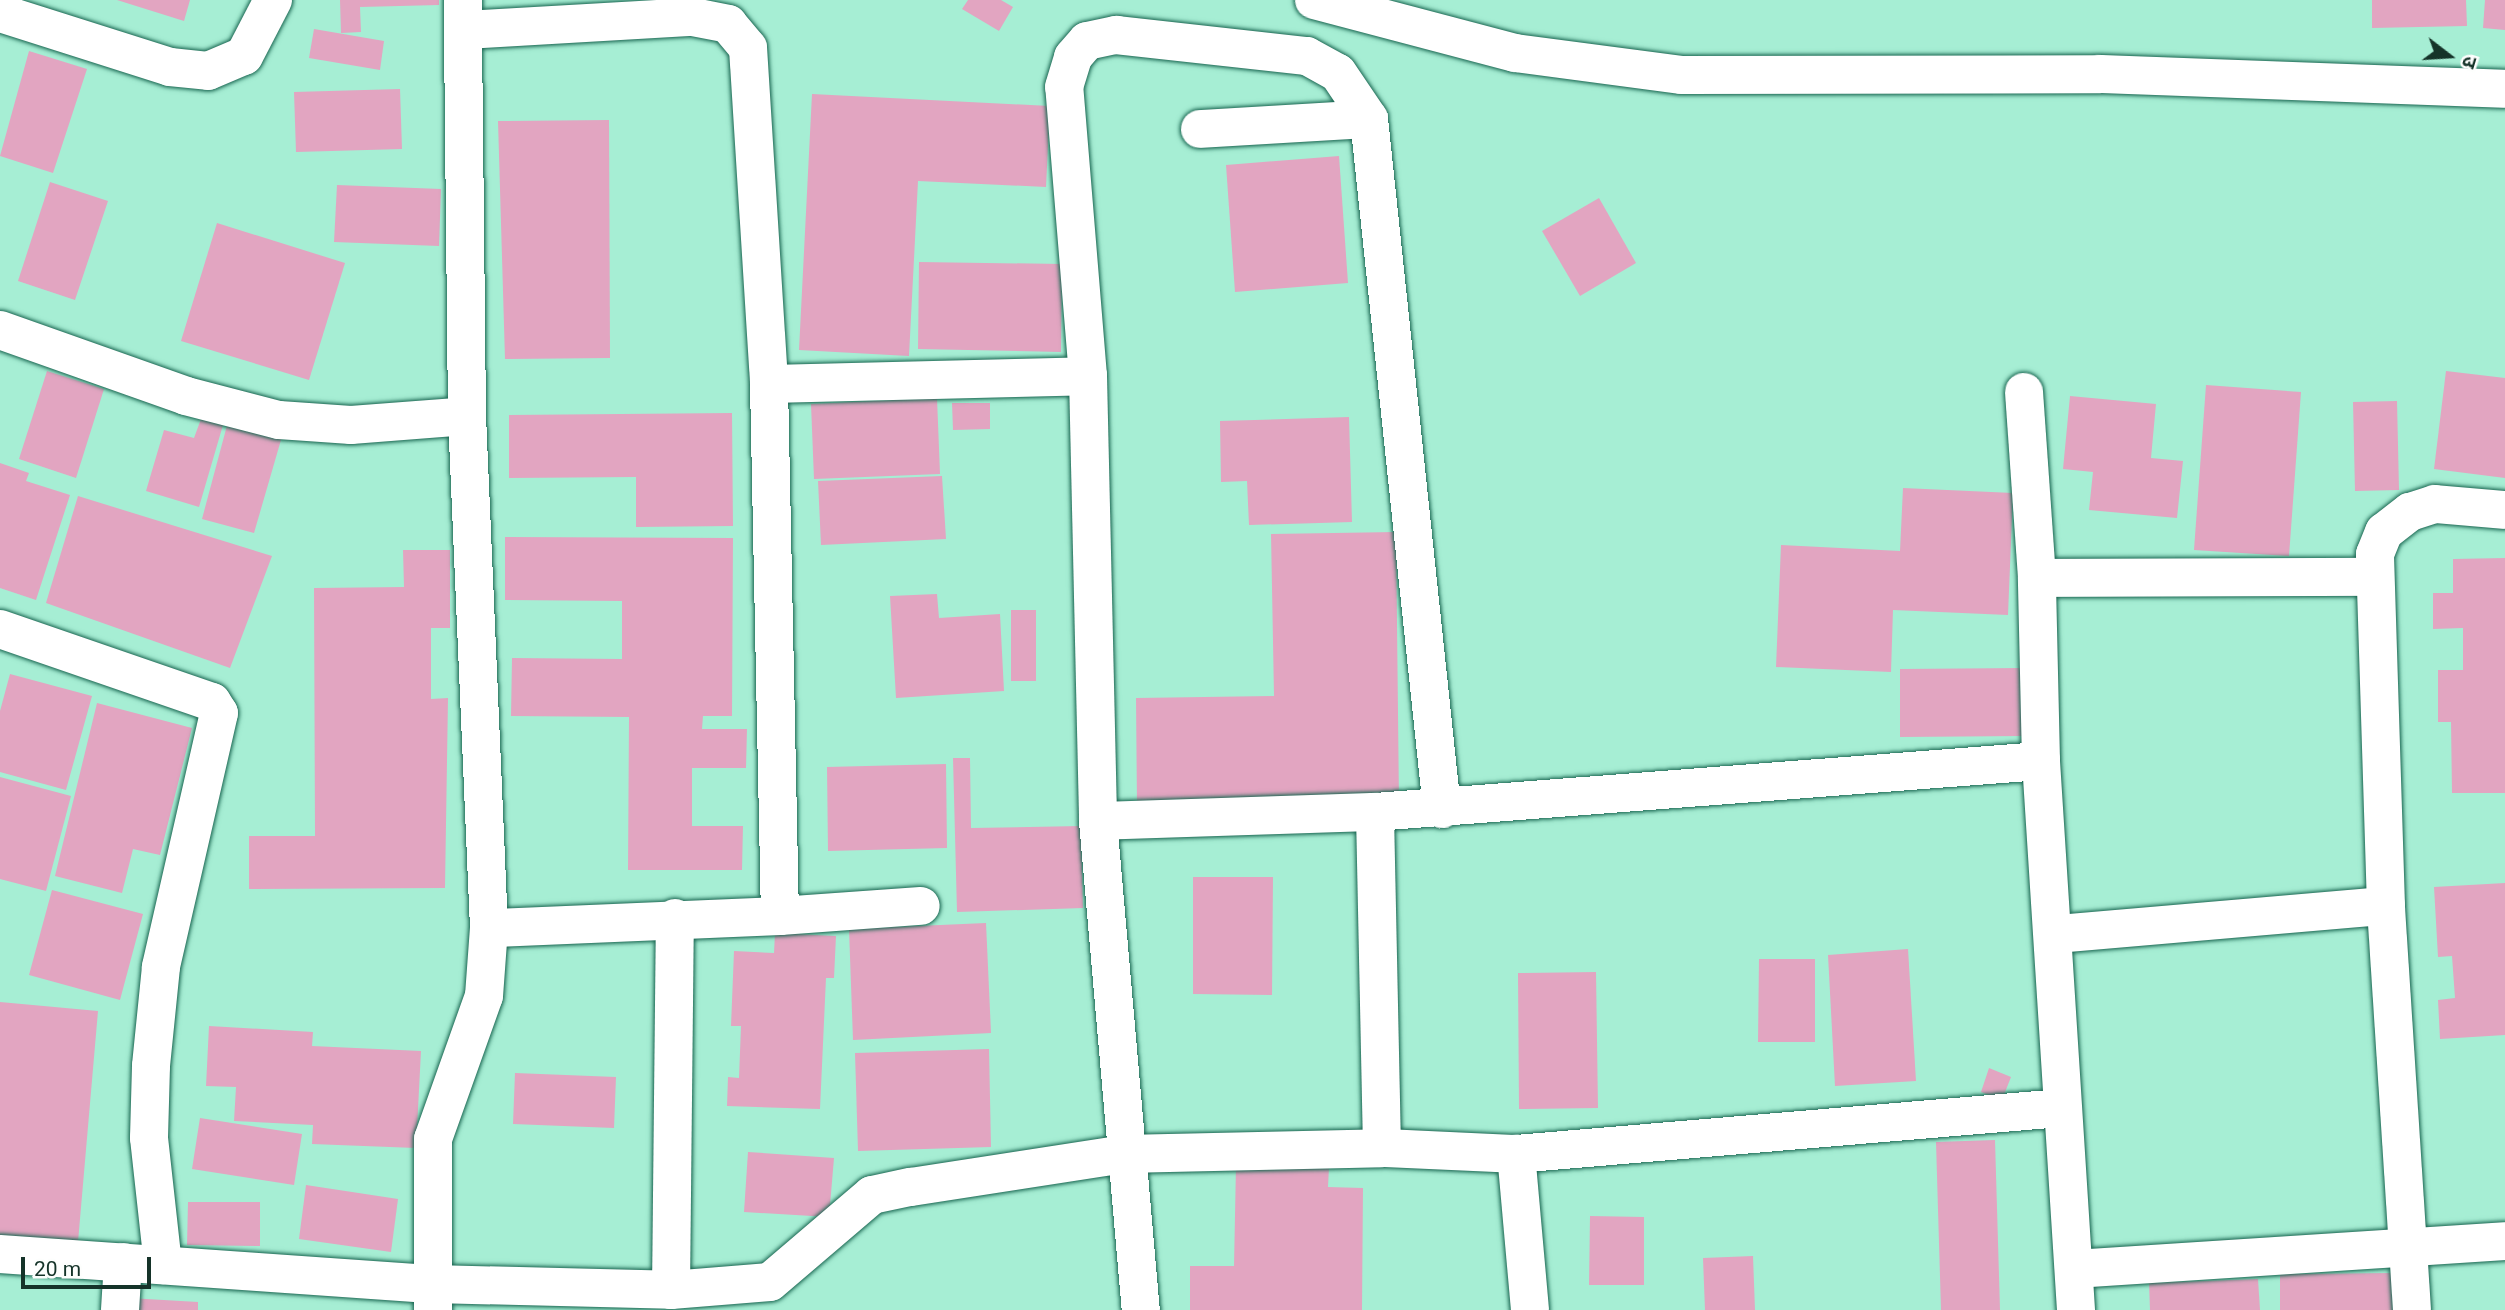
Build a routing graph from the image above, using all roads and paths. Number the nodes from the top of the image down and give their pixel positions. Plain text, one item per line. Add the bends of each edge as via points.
1 (273, 0) edge
2 (1314, 0) edge
3 (0, 13) edge
4 (464, 15) edge
5 (2505, 89) edge
6 (1369, 119) junction
7 (1200, 129) dead end
8 (0, 330) edge
9 (1088, 376) junction
10 (769, 384) junction
11 (2024, 392) dead end
12 (467, 416) junction
13 (2505, 510) edge
14 (2374, 577) junction
15 (2037, 578) junction
16 (0, 629) edge
17 (2041, 761) junction
18 (1442, 809) junction
19 (1376, 812) junction
20 (1098, 821) junction
21 (921, 906) dead end
22 (2386, 906) junction
23 (780, 916) junction
24 (675, 918) junction
25 (489, 928) junction
26 (2057, 934) junction
27 (2061, 1108) junction
28 (1382, 1148) junction
29 (1124, 1154) junction
30 (1516, 1154) junction
31 (2505, 1241) edge
32 (2410, 1244) junction
33 (0, 1254) edge
34 (122, 1262) junction
35 (163, 1265) junction
36 (2074, 1269) junction
37 (671, 1290) junction
38 (433, 1297) edge
39 (120, 1310) edge
40 (1141, 1310) edge
41 (1530, 1310) edge
42 (2076, 1310) edge
43 (2412, 1310) edge

1 - 3 street via 244,56 208,71 170,66
2 - 5 street via 1515,53 1681,75 2100,74
4 - 10 street via 693,17 728,24 748,48
4 - 12 street
6 - 7 street
6 - 9 street via 1338,73 1307,56 1116,35 1087,41 1073,57 1064,87
6 - 18 street
8 - 12 street via 186,397 279,419 351,425
9 - 10 street
9 - 20 street
10 - 23 street
11 - 15 street
12 - 25 street
13 - 14 street via 2435,504 2410,512 2384,532
14 - 15 street
14 - 22 street
15 - 17 street
16 - 35 street via 212,702 219,713 162,967 151,1066 149,1138
17 - 18 street
17 - 26 street
18 - 19 street
19 - 20 street
19 - 28 street
20 - 29 street
21 - 23 street
22 - 26 street
22 - 32 street
23 - 24 street
24 - 25 street
24 - 37 street
25 - 38 street via 484,996 433,1139
26 - 27 street
27 - 30 street
27 - 36 street
28 - 29 street
28 - 30 street
29 - 37 street via 872,1195 770,1282
29 - 40 street
30 - 41 street
31 - 32 street
32 - 36 street
32 - 43 street
33 - 34 street
34 - 35 street
34 - 39 street
35 - 38 street
36 - 42 street
37 - 38 street

